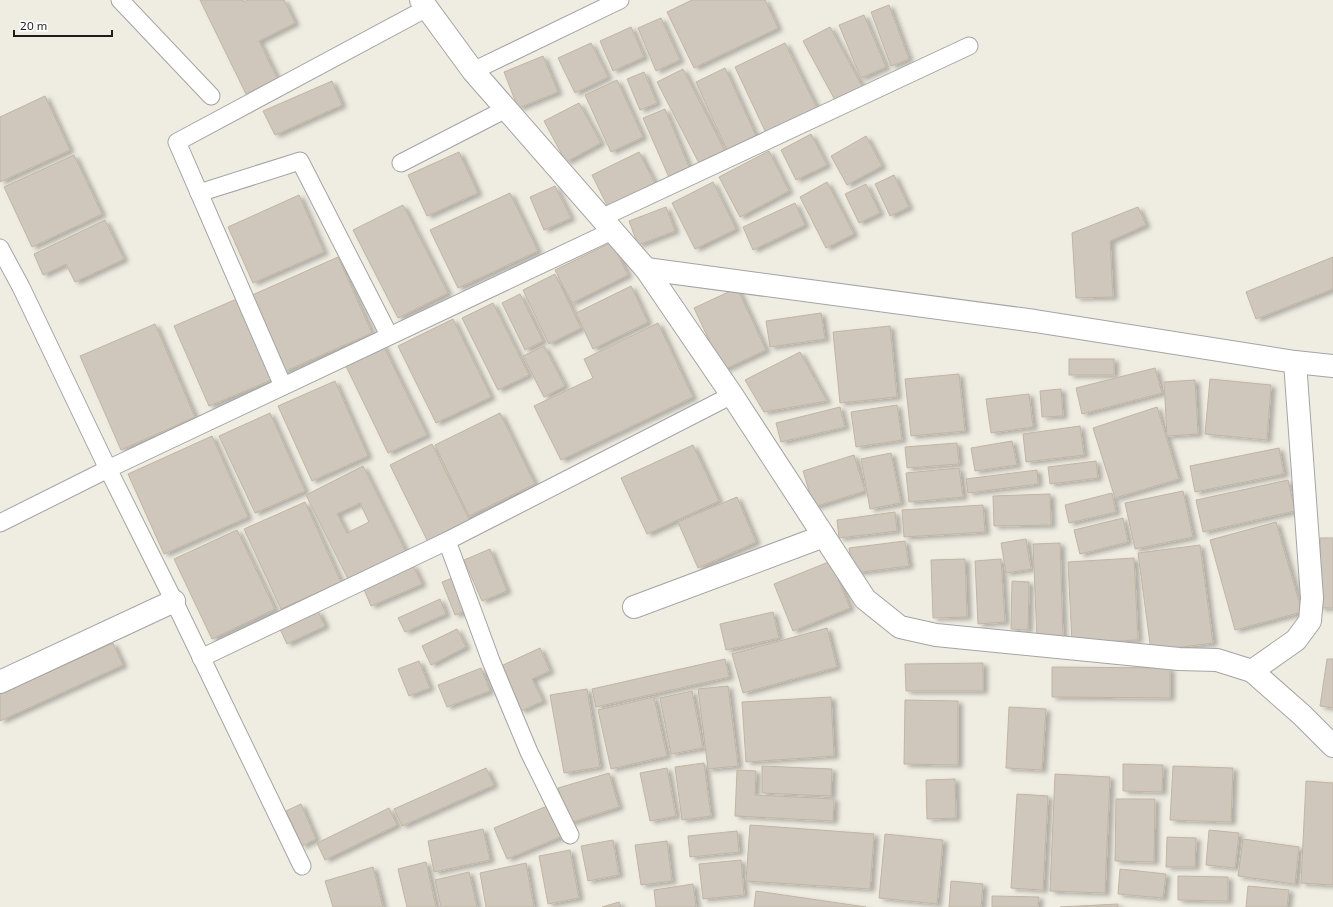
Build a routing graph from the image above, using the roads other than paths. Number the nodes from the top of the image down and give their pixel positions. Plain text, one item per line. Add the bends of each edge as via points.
1 (120, 0) edge
2 (620, 0) edge
3 (424, 4) edge
4 (969, 46) dead end
5 (473, 71) junction
6 (211, 96) dead end
7 (506, 109) junction
8 (401, 163) dead end
9 (199, 193) junction
10 (607, 224) junction
11 (0, 248) edge
12 (646, 269) junction
13 (389, 335) junction
14 (1294, 362) junction
15 (1333, 366) edge
16 (283, 386) junction
17 (732, 395) junction
18 (108, 469) junction
19 (0, 523) edge
20 (824, 536) junction
21 (447, 541) junction
22 (174, 600) junction
23 (634, 607) dead end
24 (201, 658) junction
25 (1252, 671) junction
26 (0, 682) edge
27 (1333, 746) edge
28 (570, 835) dead end
29 (302, 866) dead end

1 - 6 lane
2 - 5 lane
3 - 5 street
3 - 9 lane via 176,142
4 - 10 lane
5 - 7 street
7 - 8 lane
7 - 10 street
9 - 13 lane via 300,161
9 - 16 lane
10 - 12 street
10 - 13 lane
11 - 18 lane
12 - 14 street via 1035,321
12 - 17 street
13 - 16 lane
14 - 15 street
14 - 25 street via 1312,598 1310,621 1296,640
16 - 18 lane
17 - 20 street
17 - 21 lane
18 - 19 lane
18 - 22 lane
20 - 23 street
20 - 25 street via 865,599 900,627 936,636 1179,659 1217,660
21 - 24 lane
21 - 28 lane via 491,661 529,752
22 - 24 lane
22 - 26 street
24 - 29 lane
25 - 27 street

